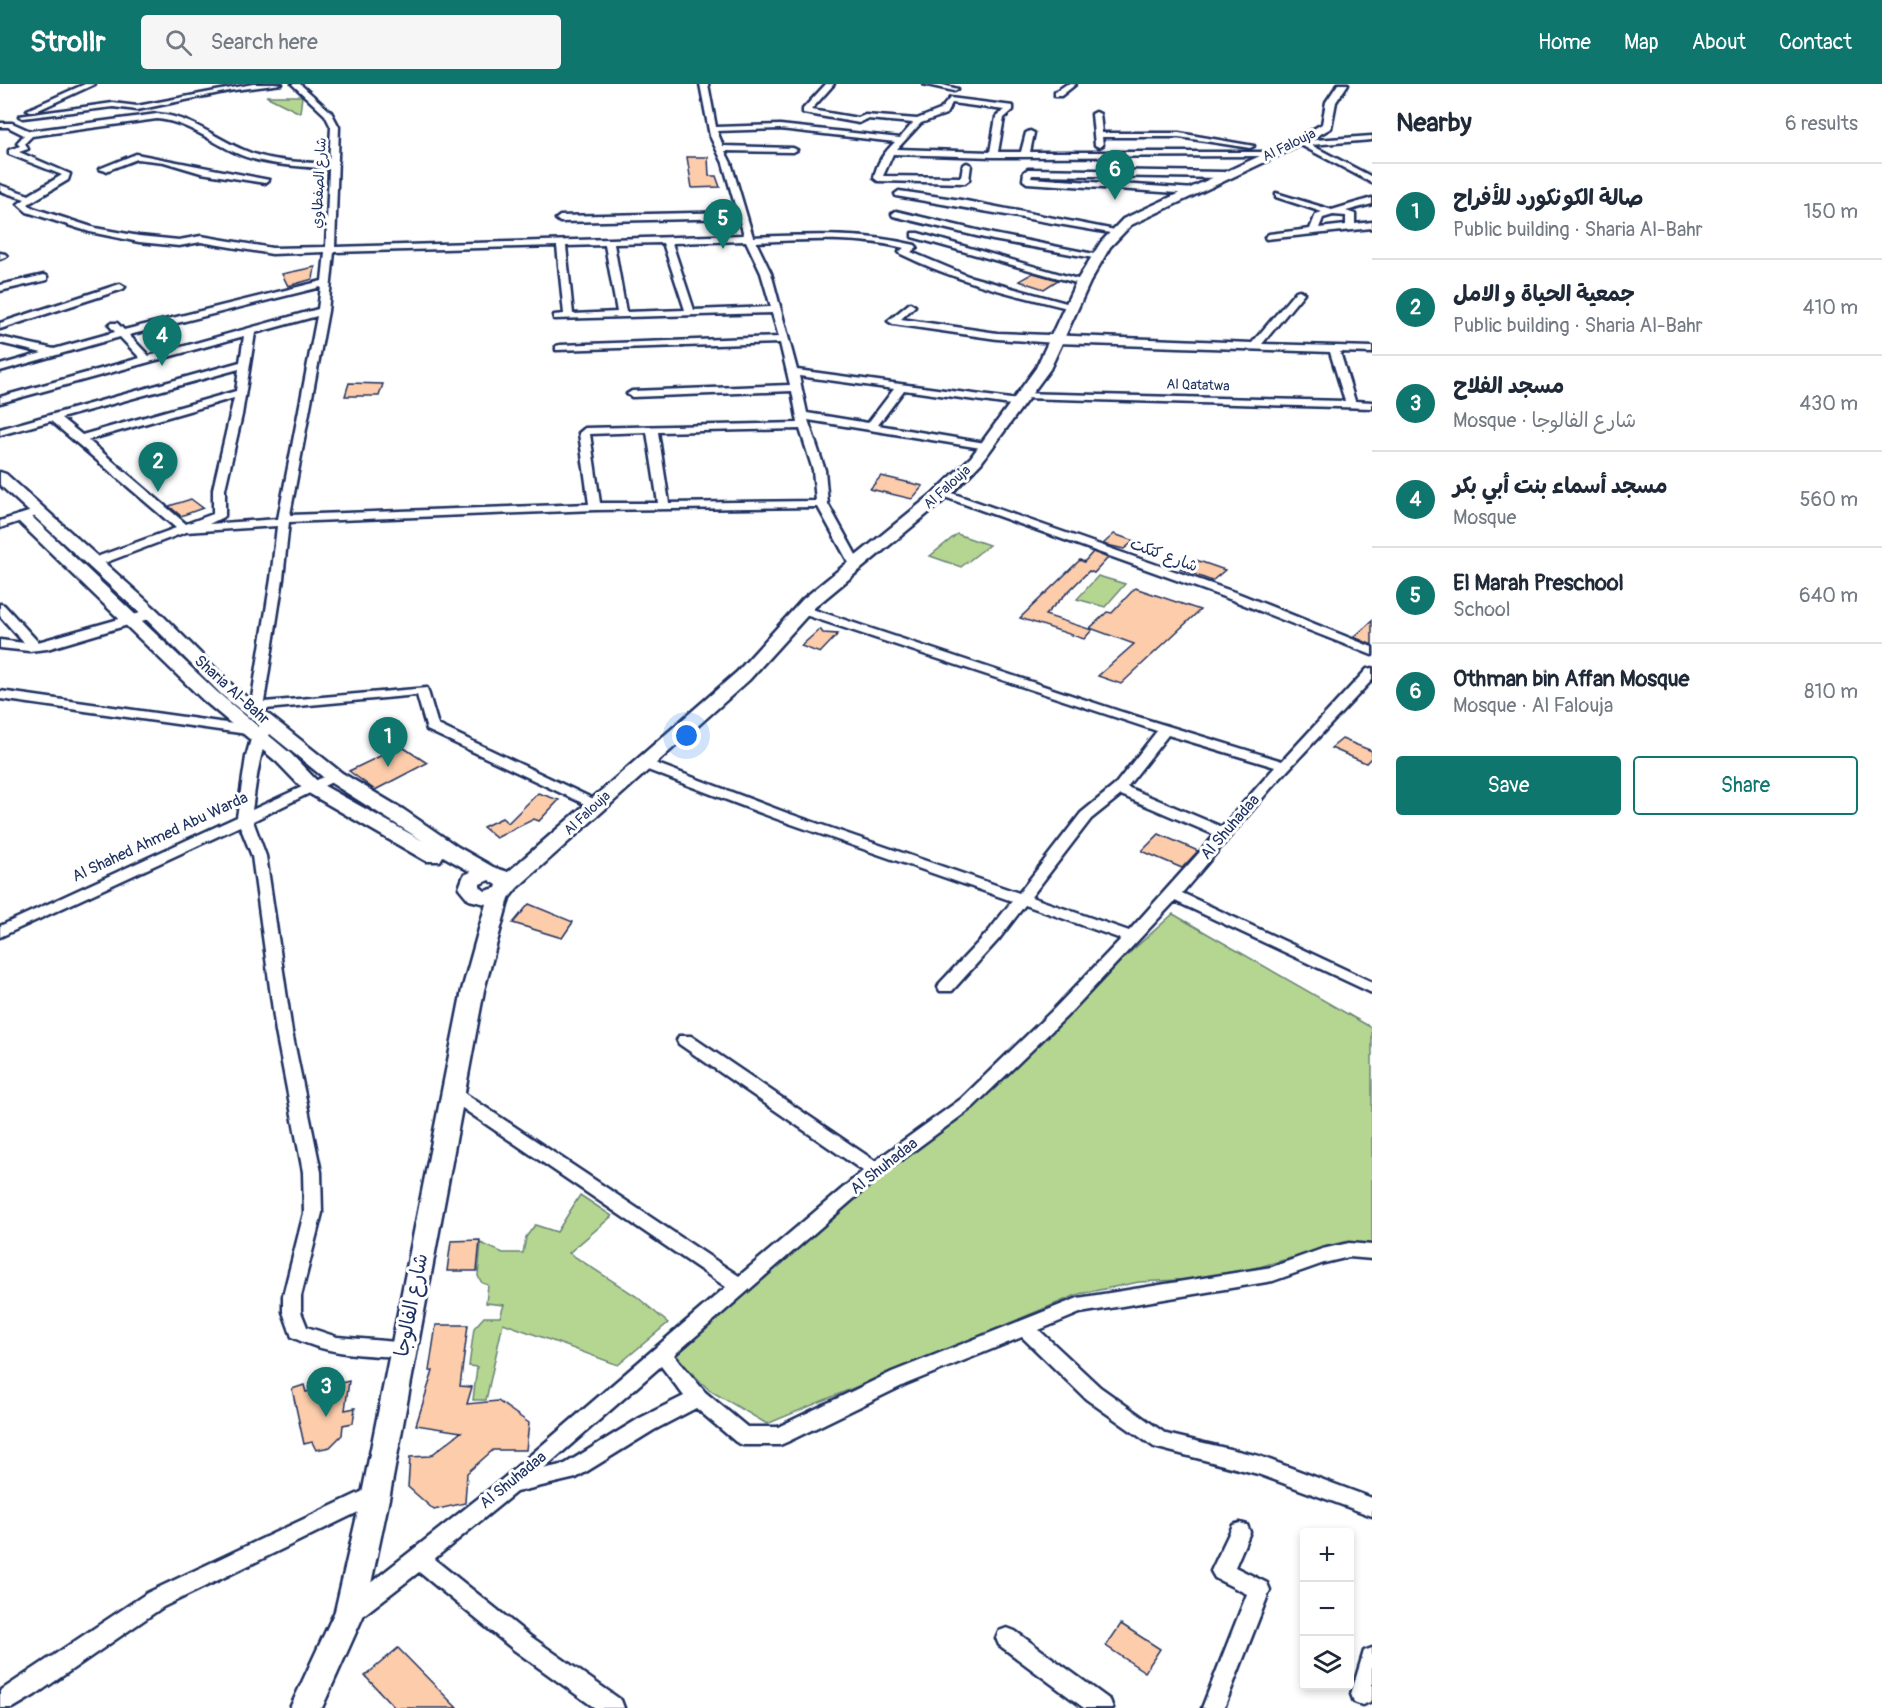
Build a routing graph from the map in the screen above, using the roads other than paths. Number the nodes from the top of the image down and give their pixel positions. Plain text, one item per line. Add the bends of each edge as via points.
1 (91, 84) edge
2 (278, 84) edge
3 (296, 84) edge
4 (704, 84) edge
5 (830, 84) edge
6 (927, 84) edge
7 (1072, 84) edge
8 (1343, 84) edge
9 (954, 89) dead end
10 (1058, 94) dead end
11 (1096, 114) dead end
12 (23, 116) junction
13 (918, 121) junction
14 (4, 125) edge
15 (714, 129) junction
16 (1030, 133) dead end
17 (28, 134) junction
18 (1097, 135) junction
19 (1372, 138) edge
20 (899, 140) junction
21 (1301, 143) junction
22 (719, 148) junction
23 (793, 150) dead end
24 (890, 151) junction
25 (1273, 152) junction
26 (1101, 153) junction
27 (1025, 154) junction
28 (993, 155) junction
29 (967, 165) dead end
30 (333, 167) junction
31 (103, 169) dead end
32 (1224, 175) junction
33 (265, 180) dead end
34 (1372, 180) edge
35 (0, 188) edge
36 (1192, 191) junction
37 (899, 194) dead end
38 (1279, 195) dead end
39 (30, 198) junction
40 (1372, 201) edge
41 (1330, 212) junction
42 (896, 214) dead end
43 (743, 215) junction
44 (560, 219) dead end
45 (1372, 225) edge
46 (1350, 227) junction
47 (1116, 231) junction
48 (1314, 231) junction
49 (915, 235) dead end
50 (1269, 237) dead end
51 (749, 239) junction
52 (667, 240) junction
53 (609, 242) junction
54 (561, 243) junction
55 (330, 249) junction
56 (1099, 256) junction
57 (44, 278) dead end
58 (1083, 282) junction
59 (325, 283) junction
60 (120, 287) dead end
61 (0, 288) edge
62 (1299, 293) dead end
63 (323, 305) junction
64 (910, 306) dead end
65 (1072, 306) junction
66 (776, 310) junction
67 (690, 312) junction
68 (622, 315) junction
69 (557, 317) dead end
70 (569, 317) junction
71 (114, 325) dead end
72 (0, 326) edge
73 (250, 332) junction
74 (123, 333) junction
75 (0, 340) edge
76 (784, 340) junction
77 (1056, 340) junction
78 (1254, 347) junction
79 (560, 348) dead end
80 (1334, 349) junction
81 (1372, 350) edge
82 (55, 353) junction
83 (147, 360) junction
84 (246, 364) junction
85 (0, 368) edge
86 (793, 372) junction
87 (797, 387) junction
88 (902, 387) junction
89 (241, 393) junction
90 (632, 394) dead end
91 (1020, 399) junction
92 (0, 400) edge
93 (1351, 404) junction
94 (1372, 405) edge
95 (52, 417) junction
96 (803, 421) junction
97 (871, 427) junction
98 (652, 430) junction
99 (0, 432) edge
100 (80, 439) junction
101 (987, 446) junction
102 (2, 486) edge
103 (943, 493) junction
104 (822, 504) junction
105 (664, 505) dead end
106 (595, 507) junction
107 (30, 514) junction
108 (284, 521) junction
109 (0, 525) edge
110 (184, 529) junction
111 (95, 562) junction
112 (855, 564) junction
113 (0, 608) edge
114 (803, 610) junction
115 (151, 614) junction
116 (131, 619) junction
117 (0, 644) edge
118 (35, 647) junction
119 (1372, 651) edge
120 (1370, 677) edge
121 (0, 695) edge
122 (254, 707) junction
123 (268, 723) junction
124 (1165, 730) junction
125 (253, 734) junction
126 (642, 763) junction
127 (1285, 766) junction
128 (335, 777) junction
129 (312, 787) junction
130 (1119, 789) junction
131 (595, 805) junction
132 (244, 817) junction
133 (1223, 833) junction
134 (487, 873) junction
135 (469, 884) junction
136 (503, 890) junction
137 (1173, 894) junction
138 (1023, 898) junction
139 (0, 932) edge
140 (1131, 937) junction
141 (946, 987) dead end
142 (1372, 988) edge
143 (685, 1040) dead end
144 (452, 1093) junction
145 (875, 1170) junction
146 (1372, 1252) edge
147 (739, 1286) junction
148 (1025, 1329) junction
149 (402, 1348) junction
150 (662, 1354) junction
151 (698, 1398) junction
152 (511, 1484) junction
153 (376, 1494) junction
154 (1372, 1507) edge
155 (1240, 1532) dead end
156 (420, 1560) junction
157 (350, 1612) junction
158 (1007, 1638) dead end
159 (1372, 1658) edge
160 (1362, 1694) dead end
161 (7, 1703) edge
162 (306, 1708) edge
163 (613, 1708) edge
164 (1102, 1708) edge
165 (1213, 1708) edge

1 - 12 street
2 - 12 street via 234,88 137,108 113,105
3 - 30 street, شارع الصفطاوي via 328,114 335,127
4 - 15 street
5 - 13 street via 806,111 859,120 864,117
6 - 9 street
7 - 10 street
8 - 21 main road, Al Falouja via 1331,102 1327,126
11 - 18 street
12 - 14 street
13 - 20 street
13 - 28 street via 943,112 950,100 1010,108 1000,117
14 - 17 street
15 - 20 street via 780,127
15 - 22 street
16 - 27 street
17 - 30 street via 159,115 182,118 251,156
17 - 39 street via 21,143 25,147 12,152 66,174
18 - 25 street via 1179,135
18 - 26 street
19 - 21 street
20 - 24 street
21 - 25 main road, Al Falouja
21 - 34 street
22 - 23 street
22 - 43 street
24 - 28 street
24 - 29 street via 878,178 965,180
25 - 26 street
25 - 32 main road, Al Falouja
26 - 27 street
27 - 28 street
30 - 55 street, شارع الصفطاوي
31 - 33 street via 136,156
32 - 36 main road, Al Falouja
32 - 36 street via 1028,172 1028,180
35 - 39 street
36 - 47 main road, Al Falouja
37 - 47 street
38 - 41 street
39 - 55 street via 22,204 30,210 93,230 139,239 179,243 201,239 272,251
40 - 41 street
41 - 46 street via 1352,214
41 - 48 street via 1319,216
42 - 56 street
43 - 44 street
43 - 51 street
45 - 46 street
46 - 48 street
47 - 56 main road, Al Falouja
48 - 50 street
49 - 58 street
51 - 52 street
51 - 65 street via 885,239 912,247 904,252 924,262
51 - 66 street via 766,273
52 - 53 street
52 - 67 street
53 - 54 street
53 - 68 street
54 - 55 street
54 - 70 street
55 - 59 street, شارع الصفطاوي
56 - 58 main road, Al Falouja
57 - 61 street
58 - 65 main road, Al Falouja
59 - 63 street, شارع الصفطاوي
59 - 74 street
60 - 72 street
62 - 78 street
63 - 73 street
63 - 108 street, شارع الصفطاوي
64 - 77 street via 893,321
65 - 77 main road, Al Falouja
66 - 67 street
66 - 76 street
67 - 68 street
68 - 70 street
69 - 70 street
71 - 74 street
73 - 83 street
73 - 84 street
74 - 82 street
74 - 83 street
75 - 82 street
76 - 79 street
76 - 86 street
77 - 78 street
77 - 91 main road, Al Falouja via 1043,369
78 - 80 street
80 - 81 street
80 - 93 street
82 - 85 street
83 - 92 street
84 - 89 street
84 - 95 street
86 - 87 street
86 - 88 street, Al Qatatwa
87 - 90 street
87 - 96 street
88 - 91 street, Al Qatatwa
88 - 97 street
89 - 100 street
89 - 110 street via 219,489 219,516
91 - 93 street, Al Qatatwa
91 - 101 main road, Al Falouja
93 - 94 street, Al Qatatwa
95 - 99 street
95 - 100 street
96 - 97 street
96 - 98 street
96 - 104 street via 819,470
97 - 101 street
98 - 105 street
98 - 106 street via 585,432
100 - 110 street
101 - 103 main road, Al Falouja
102 - 107 main road, Sharia Al-Bahr
103 - 112 main road, Al Falouja
103 - 119 street, شارع كتكت via 1236,597
104 - 106 street
104 - 112 street
106 - 108 street
107 - 109 street
107 - 111 main road, Sharia Al-Bahr
107 - 116 main road, Sharia Al-Bahr
108 - 110 street
108 - 122 street, شارع الصفطاوي
110 - 111 street
111 - 115 main road, Sharia Al-Bahr
112 - 114 main road, Al Falouja
113 - 118 street
114 - 124 street
114 - 126 main road, Al Falouja via 743,676
115 - 116 street
115 - 122 main road, Sharia Al-Bahr via 228,691
116 - 118 street
116 - 125 main road, Sharia Al-Bahr
117 - 118 street
120 - 127 street, Al Shuhadaa
121 - 125 street
122 - 123 main road, Sharia Al-Bahr
122 - 131 street via 422,691 432,727
123 - 125 street
123 - 128 main road, Sharia Al-Bahr
124 - 127 street
124 - 130 street
125 - 129 main road, Sharia Al-Bahr
125 - 132 street
126 - 131 main road, Al Falouja
126 - 138 street via 782,816
127 - 133 street, Al Shuhadaa
128 - 129 street, Al Shahed Ahmed Abu Warda
128 - 134 main road, Sharia Al-Bahr
129 - 132 street, Al Shahed Ahmed Abu Warda
129 - 135 main road, Sharia Al-Bahr via 450,866
130 - 133 street
130 - 138 street via 1086,816
131 - 136 main road, Al Falouja
132 - 139 street, Al Shahed Ahmed Abu Warda
132 - 149 street via 259,856 284,1032 312,1172 314,1213 292,1296 295,1324 299,1332 328,1346
133 - 137 street, Al Shuhadaa
134 - 135 main road via 475,876
134 - 136 main road, Sharia Al-Bahr via 504,877
135 - 136 main road, Sharia Al-Bahr via 471,892 480,897
136 - 144 main road, شارع الفالوجا via 473,990
137 - 140 street, Al Shuhadaa
137 - 142 street
138 - 140 street
138 - 141 street
140 - 145 street, Al Shuhadaa via 967,1103
143 - 145 street
144 - 147 street
144 - 149 main road, شارع الفالوجا
145 - 147 street, Al Shuhadaa
146 - 148 street via 1349,1250 1272,1274 1078,1306
147 - 150 street, Al Shuhadaa
148 - 151 street via 899,1378 780,1436 743,1436
148 - 154 street via 1093,1393 1161,1441 1258,1465
149 - 153 main road, شارع الفالوجا
150 - 151 street
150 - 152 street, Al Shuhadaa
151 - 152 street via 568,1472
152 - 156 street, Al Shuhadaa via 470,1514
153 - 157 main road, شارع الفالوجا
153 - 161 street via 155,1600
155 - 165 street via 1222,1571 1259,1590
156 - 157 street, Al Shuhadaa
156 - 163 street via 522,1643
157 - 162 main road, شارع الفالوجا
158 - 164 street
159 - 160 street

